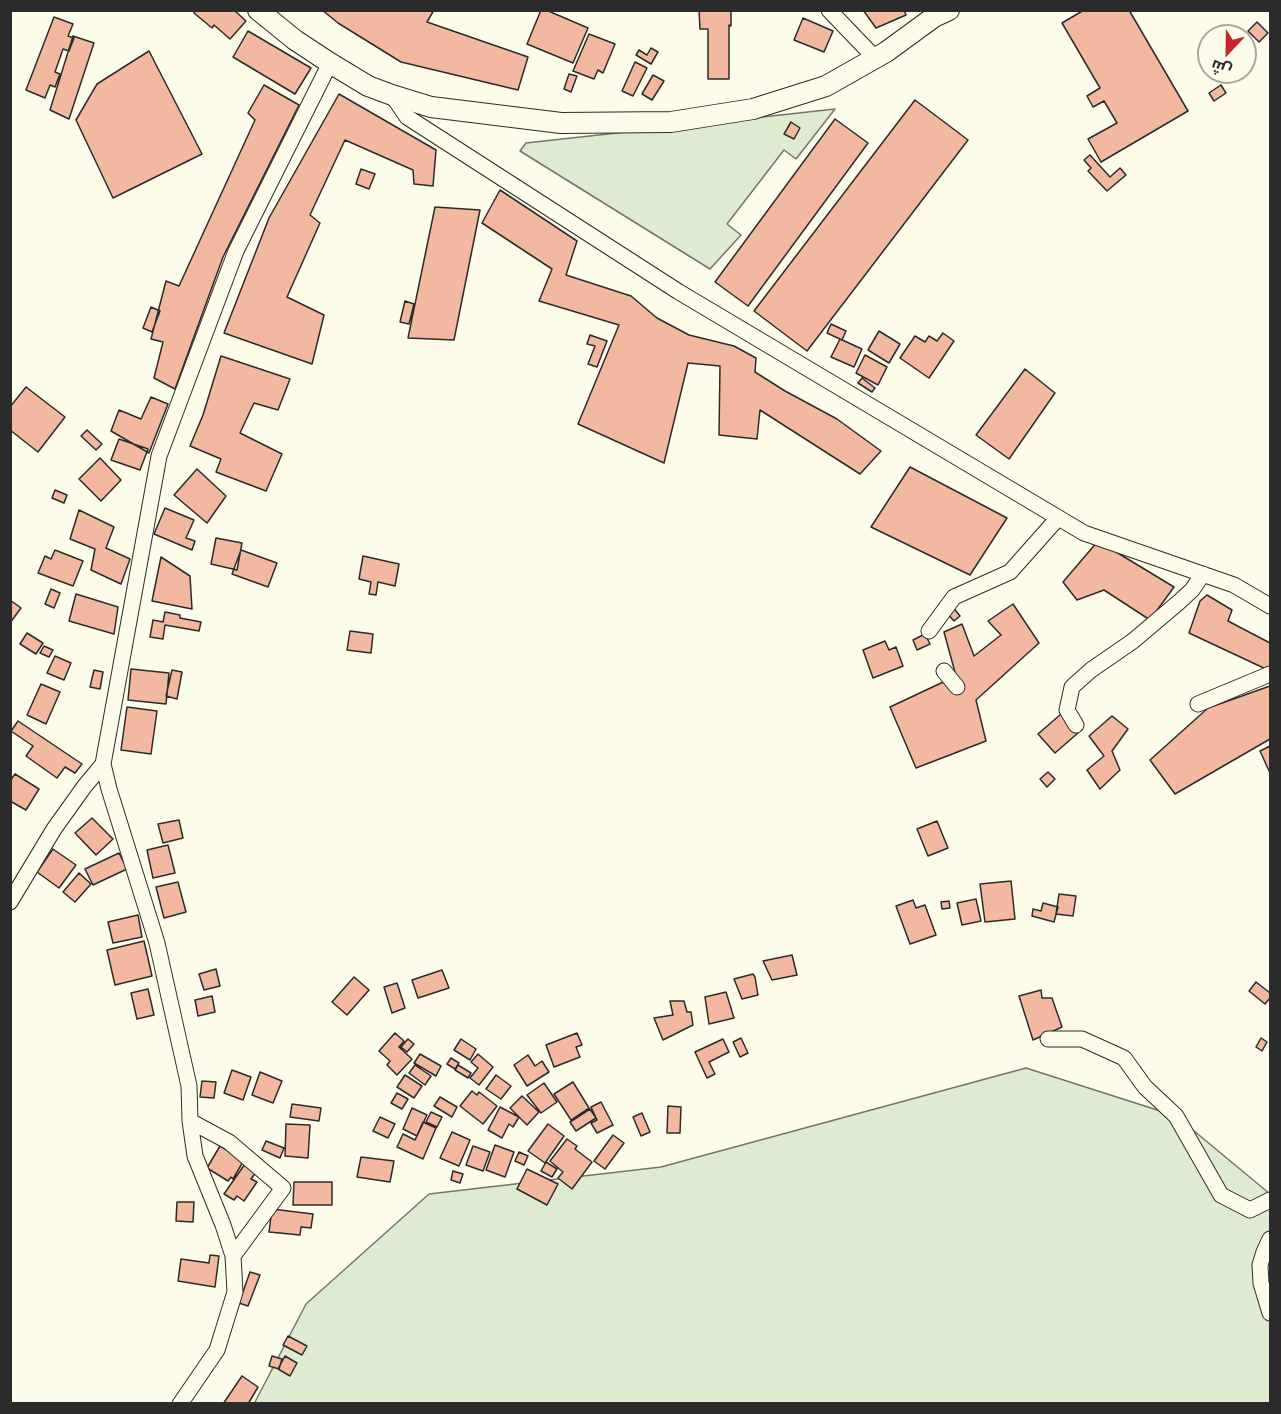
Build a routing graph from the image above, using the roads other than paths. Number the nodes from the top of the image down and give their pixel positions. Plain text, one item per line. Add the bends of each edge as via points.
1 (258, 10) edge
2 (829, 10) edge
3 (949, 10) edge
4 (875, 58) junction
5 (330, 63) junction
6 (392, 95) junction
7 (1058, 518) junction
8 (1203, 574) junction
9 (1270, 606) edge
10 (929, 631) dead end
11 (944, 672) dead end
12 (1270, 674) edge
13 (957, 687) dead end
14 (1198, 704) dead end
15 (1076, 725) dead end
16 (103, 764) junction
17 (10, 902) edge
18 (1048, 1039) dead end
19 (190, 1121) junction
20 (1270, 1200) edge
21 (1270, 1239) edge
22 (232, 1256) junction
23 (1270, 1313) edge
24 (180, 1404) edge

1 - 5 main road
2 - 4 street
3 - 4 main road
4 - 6 main road via 816,90 753,109 671,122 561,123 431,107
5 - 6 main road via 368,86
5 - 16 street via 236,251 159,456
6 - 7 street via 407,117 678,292
7 - 8 street via 1084,533
7 - 10 street via 1010,572 954,597
8 - 9 street via 1234,585
8 - 15 street via 1179,602 1072,687 1068,710
11 - 13 street
12 - 14 street
16 - 17 street via 54,829
16 - 19 street via 157,943 189,1086
18 - 20 street via 1082,1039 1124,1058 1145,1087 1176,1116 1221,1195 1250,1210
19 - 22 street via 195,1156
19 - 22 street via 229,1142 283,1188
21 - 23 street via 1260,1265
22 - 24 street via 235,1292 217,1350

